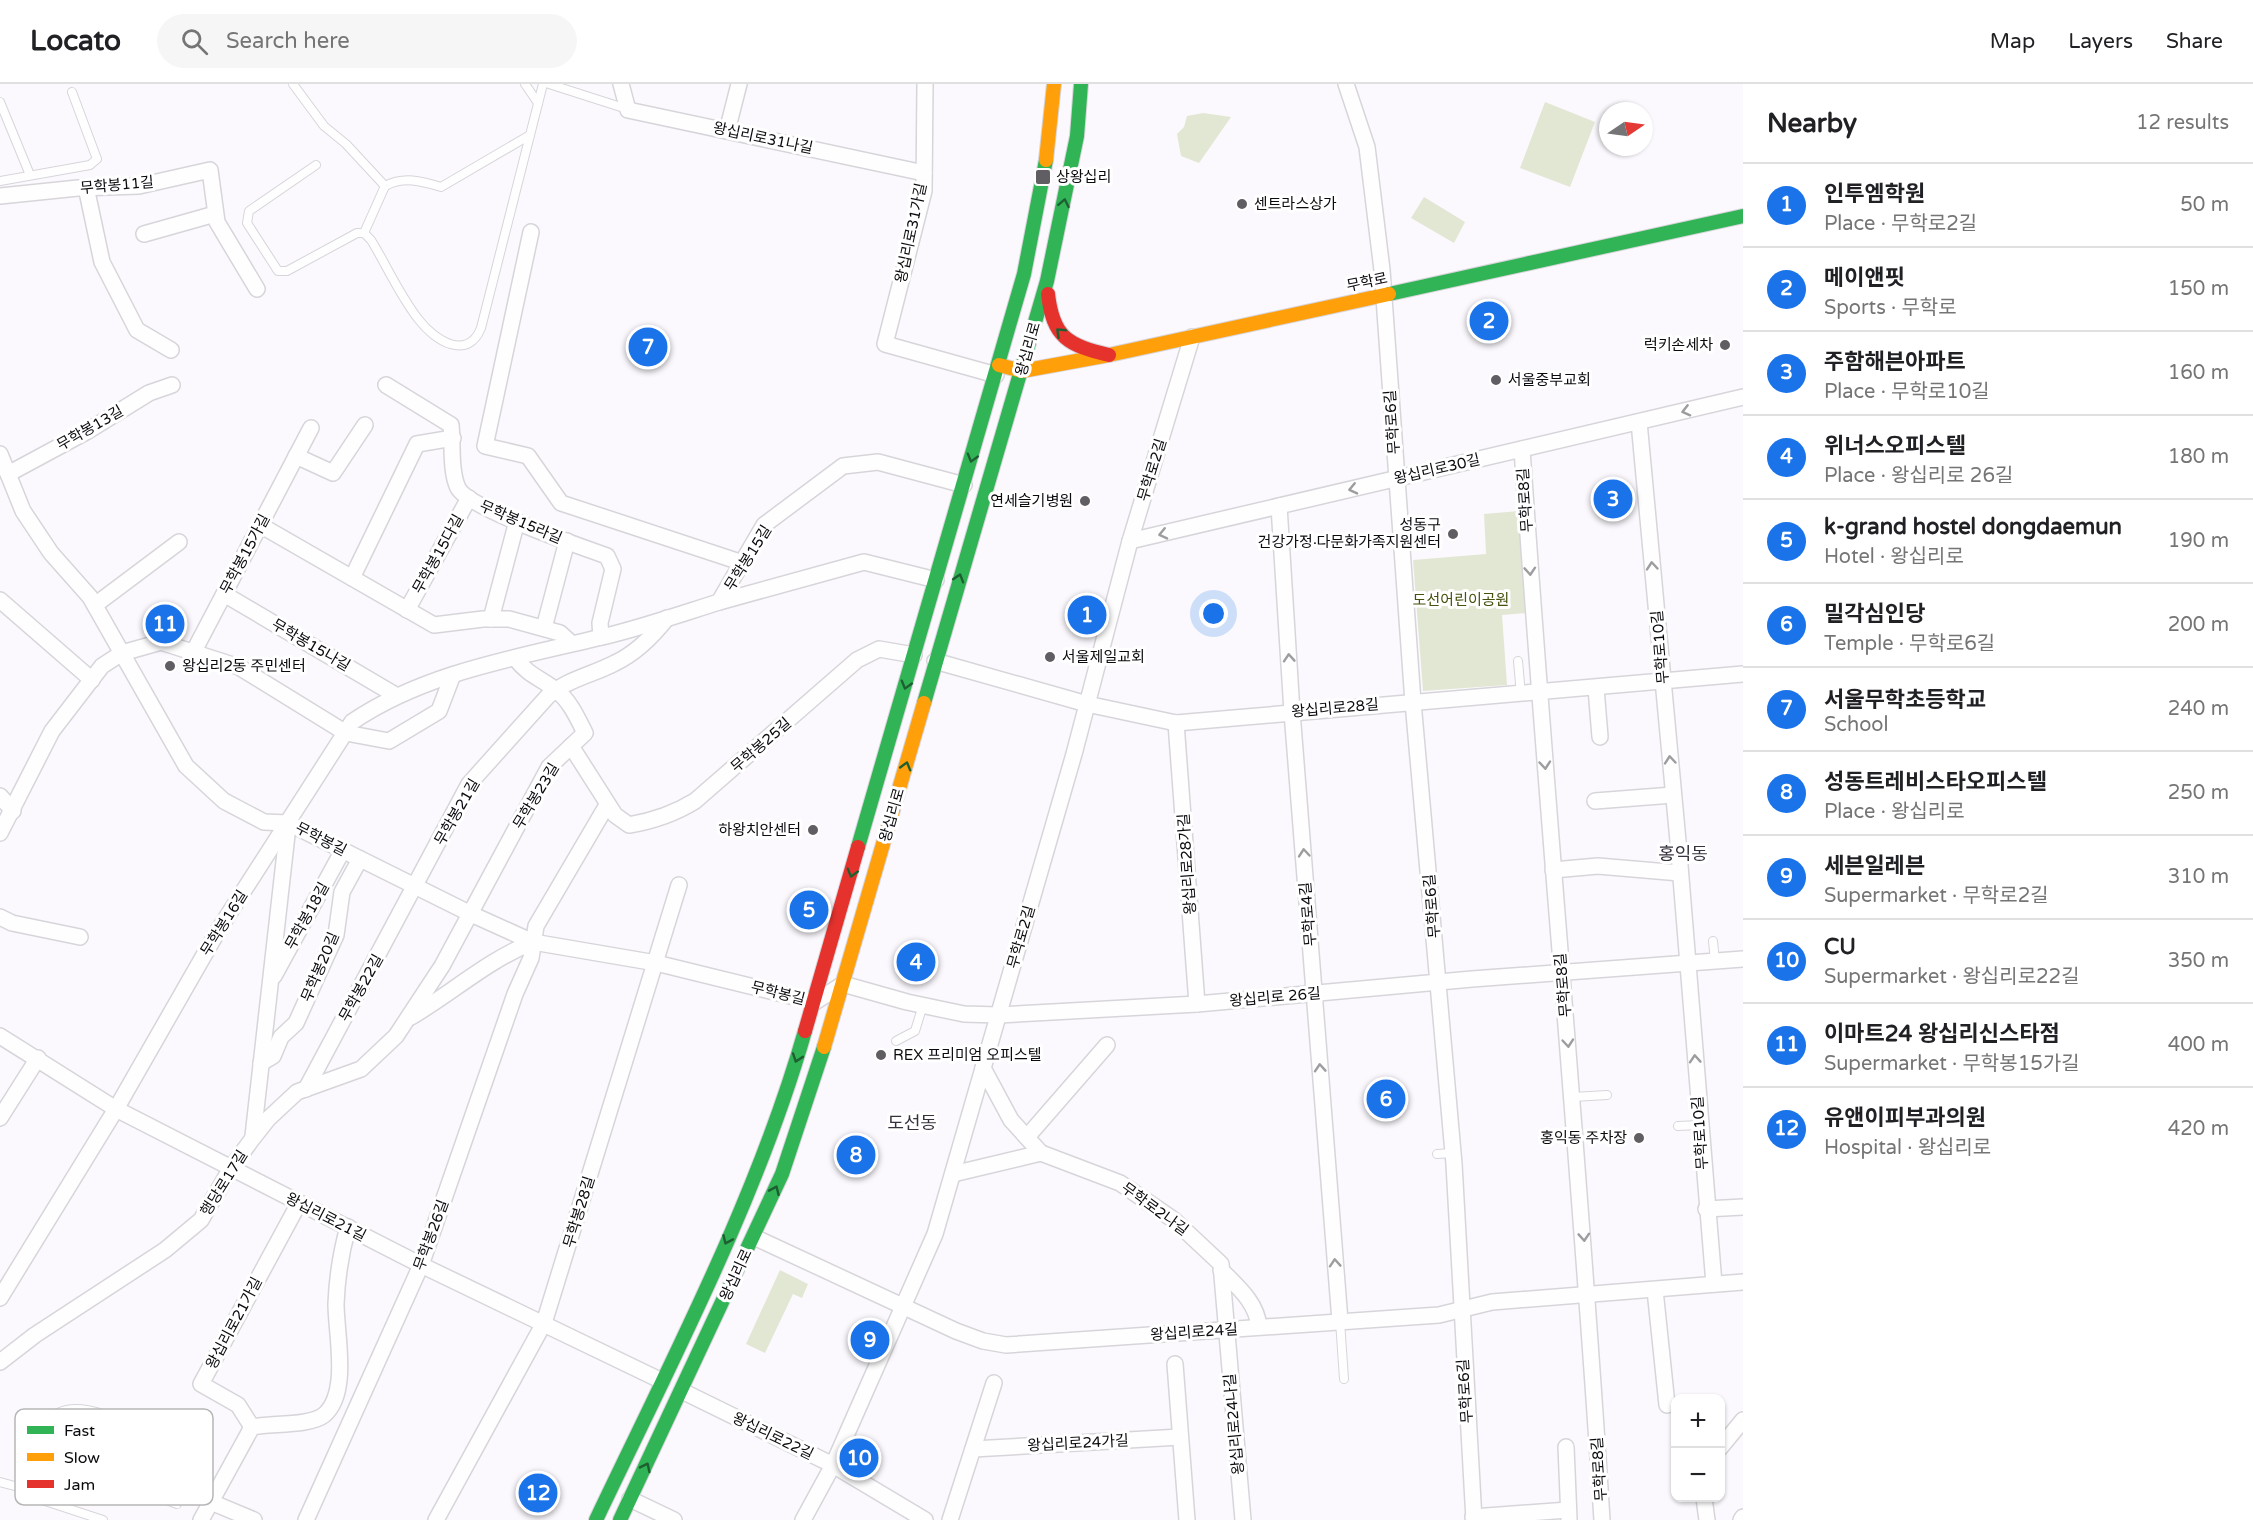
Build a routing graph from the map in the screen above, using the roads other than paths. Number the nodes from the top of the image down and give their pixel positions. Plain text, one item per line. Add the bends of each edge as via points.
1 (293, 84) edge
2 (525, 84) edge
3 (543, 84) edge
4 (549, 84) edge
5 (621, 84) edge
6 (739, 84) edge
7 (925, 84) edge
8 (1054, 84) edge
9 (1081, 84) edge
10 (1346, 84) edge
11 (72, 92) dead end
12 (0, 102) edge
13 (538, 103) junction
14 (628, 110) junction
15 (727, 131) junction
16 (530, 135) junction
17 (316, 165) dead end
18 (924, 173) junction
19 (30, 175) junction
20 (0, 181) edge
21 (385, 186) junction
22 (86, 187) junction
23 (0, 196) edge
24 (215, 214) junction
25 (1743, 216) edge
26 (1034, 227) junction
27 (531, 232) dead end
28 (1059, 232) junction
29 (364, 233) junction
30 (144, 234) dead end
31 (1047, 280) junction
32 (257, 289) dead end
33 (1384, 296) junction
34 (1192, 337) junction
35 (885, 344) joint
36 (171, 350) dead end
37 (1109, 355) junction
38 (997, 370) junction
39 (1022, 371) junction
40 (172, 385) dead end
41 (386, 385) dead end
42 (1743, 397) edge
43 (1639, 422) junction
44 (365, 425) dead end
45 (311, 428) dead end
46 (453, 438) junction
47 (1522, 449) junction
48 (0, 454) edge
49 (296, 456) junction
50 (8, 474) junction
51 (1395, 478) junction
52 (964, 485) junction
53 (469, 498) junction
54 (1280, 506) junction
55 (517, 521) junction
56 (260, 525) junction
57 (567, 541) junction
58 (1131, 541) junction
59 (179, 542) dead end
60 (742, 563) junction
61 (352, 578) junction
62 (936, 580) junction
63 (224, 594) junction
64 (0, 600) edge
65 (719, 602) junction
66 (95, 605) junction
67 (407, 610) junction
68 (668, 618) junction
69 (491, 619) junction
70 (544, 628) junction
71 (601, 637) junction
72 (571, 643) junction
73 (194, 651) junction
74 (122, 653) junction
75 (914, 655) junction
76 (514, 658) junction
77 (935, 661) junction
78 (1518, 661) dead end
79 (1743, 674) edge
80 (452, 676) junction
81 (92, 680) junction
82 (1663, 681) junction
83 (1596, 688) junction
84 (556, 690) junction
85 (1539, 693) junction
86 (1521, 694) junction
87 (397, 696) junction
88 (1413, 702) junction
89 (1087, 704) junction
90 (1292, 712) junction
91 (1176, 723) junction
92 (346, 733) junction
93 (1600, 737) dead end
94 (571, 746) junction
95 (1673, 795) junction
96 (0, 796) edge
97 (1595, 801) dead end
98 (608, 805) junction
99 (13, 811) junction
100 (288, 823) junction
101 (0, 833) edge
102 (343, 850) junction
103 (360, 859) junction
104 (1553, 870) junction
105 (1680, 873) junction
106 (679, 885) dead end
107 (416, 886) junction
108 (471, 914) junction
109 (0, 918) edge
110 (80, 937) dead end
111 (1713, 941) dead end
112 (533, 942) junction
113 (1743, 959) edge
114 (1715, 962) junction
115 (656, 963) junction
116 (1688, 965) junction
117 (1562, 973) junction
118 (270, 982) junction
119 (1438, 983) junction
120 (843, 984) junction
121 (1315, 994) junction
122 (815, 1002) junction
123 (1197, 1004) junction
124 (922, 1005) junction
125 (998, 1015) junction
126 (407, 1020) junction
127 (0, 1036) edge
128 (896, 1041) dead end
129 (1107, 1045) dead end
130 (38, 1058) junction
131 (261, 1063) junction
132 (983, 1068) junction
133 (306, 1089) junction
134 (1607, 1095) dead end
135 (1573, 1097) junction
136 (116, 1109) junction
137 (0, 1118) edge
138 (1700, 1125) junction
139 (1678, 1126) dead end
140 (1027, 1137) junction
141 (253, 1138) junction
142 (1041, 1153) junction
143 (1453, 1154) junction
144 (1437, 1155) dead end
145 (231, 1168) junction
146 (953, 1174) junction
147 (299, 1203) junction
148 (1743, 1207) edge
149 (1706, 1209) junction
150 (348, 1227) junction
151 (754, 1237) junction
152 (421, 1265) junction
153 (1221, 1270) junction
154 (1743, 1282) edge
155 (1714, 1284) junction
156 (1655, 1290) junction
157 (1588, 1296) junction
158 (0, 1298) edge
159 (903, 1307) junction
160 (1460, 1309) junction
161 (1340, 1321) junction
162 (544, 1323) junction
163 (1259, 1327) junction
164 (1226, 1329) junction
165 (0, 1362) edge
166 (1175, 1364) dead end
167 (1344, 1378) dead end
168 (662, 1381) junction
169 (994, 1383) dead end
170 (682, 1391) junction
171 (1667, 1405) dead end
172 (1743, 1420) edge
173 (252, 1427) junction
174 (1180, 1437) junction
175 (1725, 1442) edge
176 (1566, 1447) dead end
177 (973, 1449) junction
178 (833, 1465) junction
179 (0, 1482) edge
180 (15, 1485) edge
181 (213, 1498) edge
182 (630, 1499) junction
183 (1705, 1502) edge
184 (213, 1503) edge
185 (57, 1505) edge
186 (209, 1505) edge
187 (1568, 1515) edge
188 (1474, 1518) edge
189 (103, 1520) edge
190 (201, 1520) edge
191 (254, 1520) edge
192 (306, 1520) edge
193 (436, 1520) edge
194 (596, 1520) edge
195 (620, 1520) edge
196 (674, 1520) edge
197 (802, 1520) edge
198 (925, 1520) edge
199 (950, 1520) edge
200 (1187, 1520) edge
201 (1243, 1520) edge
202 (1602, 1520) edge
203 (1707, 1520) edge

1 - 21 lane via 324,126
2 - 13 lane
3 - 13 lane
4 - 14 lane
5 - 14 street
6 - 15 street
7 - 18 street, 왕십리로31가길
8 - 26 main road, 왕십리로 via 1050,139
28 -> 9 main road, 왕십리로 via 1077,136
10 - 33 street, 무학로6길 via 1368,147
11 - 19 lane via 97,159 90,165
12 - 19 lane
13 - 16 lane
14 - 15 street, 왕십리로31나길
15 - 18 street, 왕십리로31나길
16 - 21 lane via 441,187 408,179
16 - 29 lane via 481,328 469,344 449,345 420,322
17 - 29 lane via 249,211 247,223 278,271 288,271 357,233
18 - 35 street, 왕십리로31가길 via 924,191
19 - 20 lane
21 - 29 lane
22 - 23 street, 무학봉11길
22 - 24 street, 무학봉11길 via 139,186 210,170
22 - 36 street via 102,261 137,330
24 - 30 street
24 - 32 street, 무학봉11길
25 - 33 main road, 무학로
26 - 28 main road
26 - 38 main road, 왕십리로
27 - 60 street via 485,446 528,456 561,503
28 - 31 main road, 왕십리로
37 -> 31 main road via 1082,348 1052,325
31 - 39 main road, 왕십리로
33 - 34 main road, 무학로
33 - 51 street, 무학로6길
34 - 37 main road, 무학로
34 - 58 street, 무학로2길
35 - 38 street, 왕십리로
37 - 39 main road, 무학로
38 - 39 main road, 무학로
38 -> 52 main road, 왕십리로
77 -> 39 main road, 왕십리로
40 - 50 street, 무학봉13길 via 149,393
41 - 46 street via 451,425
42 -> 43 street, 왕십리로30길
43 - 47 street, 왕십리로30길
82 -> 43 street, 무학로10길
44 - 49 street via 333,473
45 - 49 street, 무학봉15가길
46 - 53 street, 무학봉15라길 via 459,490
46 - 61 street via 417,444
47 - 51 street, 왕십리로30길
47 -> 85 street, 무학로8길
48 - 50 street, 무학봉길
49 - 56 street, 무학봉15가길
50 - 66 street, 무학봉길 via 23,511 51,553
51 -> 54 street, 왕십리로30길
51 - 88 street, 무학로6길
52 - 60 street, 무학봉15길 via 878,462 843,466 764,525
52 - 62 main road, 왕십리로
53 - 55 street, 무학봉15라길
53 - 67 street, 무학봉15다길
54 -> 58 street, 왕십리로30길
90 -> 54 street, 무학로4길
55 - 57 street, 무학봉15라길
55 - 69 street
56 - 61 street, 무학봉15다길
56 - 63 street, 무학봉15가길
57 - 70 street
57 - 71 street, 무학봉15라길 via 607,556 613,569 600,624
58 - 89 street, 무학로2길
59 - 66 street
60 - 65 street, 무학봉15길
61 - 67 street, 무학봉15다길
62 - 65 street via 864,562
62 - 75 main road, 왕십리로
63 - 73 street, 무학봉15가길
63 - 87 street, 무학봉15나길
64 - 81 street
65 - 68 street, 무학봉15길
66 - 74 street, 무학봉길
67 - 69 street, 무학봉15다길 via 434,625
68 - 71 street, 무학봉15길
68 - 84 street, 무학봉21길 via 649,640 617,663 562,684
69 - 70 street, 무학봉15다길 via 509,619
70 - 72 street, 무학봉15다길 via 560,633
71 - 72 street, 무학봉15길
72 - 76 street, 무학봉15길
73 - 74 street via 161,642
73 - 92 street via 239,667
74 - 81 street via 102,666
74 - 100 street, 무학봉길 via 186,766 224,801 264,822
75 - 98 street, 무학봉25길 via 879,649 857,660 749,756 679,811 629,825
75 -> 122 main road, 왕십리로
76 - 80 street, 무학봉15길
76 - 84 street via 526,672
77 - 89 street, 왕십리로28길
120 -> 77 main road, 왕십리로
78 - 86 lane
79 - 82 street, 왕십리로28길
80 - 87 street, 무학봉15길
80 - 92 street via 439,711 389,741
81 - 99 street via 52,730
82 - 83 street, 왕십리로28길
95 -> 82 street, 무학로10길
83 - 85 street, 왕십리로28길
83 - 93 street
84 - 94 street, 무학봉23길 via 571,705 585,733
84 - 107 street, 무학봉21길 via 470,784
85 - 86 street, 왕십리로28길
85 -> 104 street, 무학로8길
86 - 88 street, 왕십리로28길
87 - 92 street, 무학봉15길 via 352,722
88 - 90 street, 왕십리로28길
88 - 119 street, 무학로6길
89 - 91 street, 왕십리로28길
89 - 125 street, 무학로2길
90 - 91 street, 왕십리로28길
121 -> 90 street, 무학로4길
91 - 123 street, 왕십리로28가길
92 - 100 street, 무학봉15길
94 - 98 street, 무학봉25길
94 - 108 street, 무학봉23길 via 549,767
95 - 97 street
95 - 105 street, 무학로10길 via 1682,841
96 - 99 street
98 - 112 street via 547,904
99 - 101 street
100 - 102 street, 무학봉길
100 - 118 street
100 - 136 street, 무학봉16길 via 219,929
102 - 103 street, 무학봉길
102 - 118 street, 무학봉18길
103 - 107 street, 무학봉길
103 - 131 street, 무학봉20길 via 342,892 336,935 296,1023 281,1037 273,1056
104 - 105 street via 1598,866
104 - 117 street, 무학로8길
105 - 116 street, 무학로10길
106 - 115 street, 무학봉28길
107 - 108 street, 무학봉길
107 - 133 street, 무학봉22길
108 - 112 street, 무학봉길
108 - 126 street, 행당로17길
109 - 110 street via 12,924
111 - 114 lane
112 - 115 street, 무학봉길
112 - 126 street, 행당로17길 via 506,952
112 - 152 street, 무학봉26길 via 531,958
113 - 114 street, 왕십리로 26길
114 - 116 street, 왕십리로 26길
115 - 122 street, 무학봉길
115 - 162 street, 무학봉28길
116 - 117 street, 왕십리로 26길
138 -> 116 street, 무학로10길
117 - 119 street, 왕십리로 26길
117 -> 135 street, 무학로8길
118 - 131 street
119 - 121 street, 왕십리로 26길
119 - 143 street, 무학로6길
120 - 122 street
120 - 124 street, 왕십리로 26길
151 -> 120 main road, 왕십리로 via 782,1174
121 - 123 street, 왕십리로 26길
161 -> 121 street, 무학로4길
122 -> 168 main road, 왕십리로 via 764,1155
123 - 125 street, 왕십리로 26길
124 - 125 street, 왕십리로 26길 via 964,1014
124 - 128 lane via 915,1031
125 - 132 street, 무학로2길
126 - 133 street, 행당로17길 via 361,1069
127 - 130 street, 왕십리로21길
129 - 140 street
130 - 136 street, 왕십리로21길
130 - 137 street
131 - 141 street
132 - 140 street, 무학로2나길 via 1011,1120
132 - 146 street, 무학로2길
133 - 141 street, 행당로17길 via 297,1092
134 - 135 lane
135 -> 157 street, 무학로8길
136 - 145 street, 왕십리로21길
136 - 158 street, 무학봉16길
138 - 139 lane
138 - 149 street, 무학로10길
140 - 142 street, 무학로2나길
141 - 145 street, 행당로17길
142 - 146 street
142 - 153 street, 무학로2나길 via 1120,1183 1144,1197 1199,1242 1221,1264
143 - 144 lane
143 - 160 street, 무학로6길
145 - 147 street, 왕십리로21길
145 - 165 street, 행당로17길 via 201,1220 165,1250
146 - 159 street, 무학로2길 via 935,1234
147 - 150 street, 왕십리로21길
147 - 173 street, 왕십리로21가길 via 201,1384 238,1405
148 - 149 street
149 - 155 street, 무학로10길
150 - 152 street, 왕십리로21길
150 - 173 street via 341,1250 336,1302 336,1396 324,1414 309,1421
151 - 159 street, 왕십리로24길
151 - 170 main road, 왕십리로
152 - 162 street, 왕십리로21길
152 - 192 street, 무학봉26길
153 - 163 street, 무학로2나길 via 1250,1300 1259,1317
153 - 164 street
154 - 155 street, 왕십리로24길
155 - 156 street, 왕십리로24길
156 - 157 street, 왕십리로24길
156 - 171 street
157 - 160 street, 왕십리로24길 via 1492,1302
157 - 202 street, 무학로8길
159 - 164 street, 왕십리로24길 via 983,1341 1006,1346
159 - 178 street, 무학로2길
160 - 161 street, 왕십리로24길 via 1439,1315
160 - 188 street, 무학로6길
161 - 163 street, 왕십리로24길
161 - 167 lane
162 - 168 street, 왕십리로21길
162 - 193 street, 무학봉28길
163 - 164 street, 왕십리로24길
164 - 201 street, 왕십리로24나길
166 - 174 street
168 - 194 main road, 왕십리로
169 - 177 street
170 - 178 street, 왕십리로22길
182 -> 170 main road, 왕십리로
172 - 175 street
173 - 181 street
174 - 177 street, 왕십리로24가길
174 - 200 street
176 - 187 street, 무학로6길
177 - 199 street
178 - 197 street, 무학로2길
178 - 198 street, 왕십리로22길
179 - 180 lane
182 - 195 main road, 왕십리로
182 - 196 street
183 - 203 street
184 - 191 street
185 - 189 lane
186 - 190 street
187 - 188 street, 무학로6길

